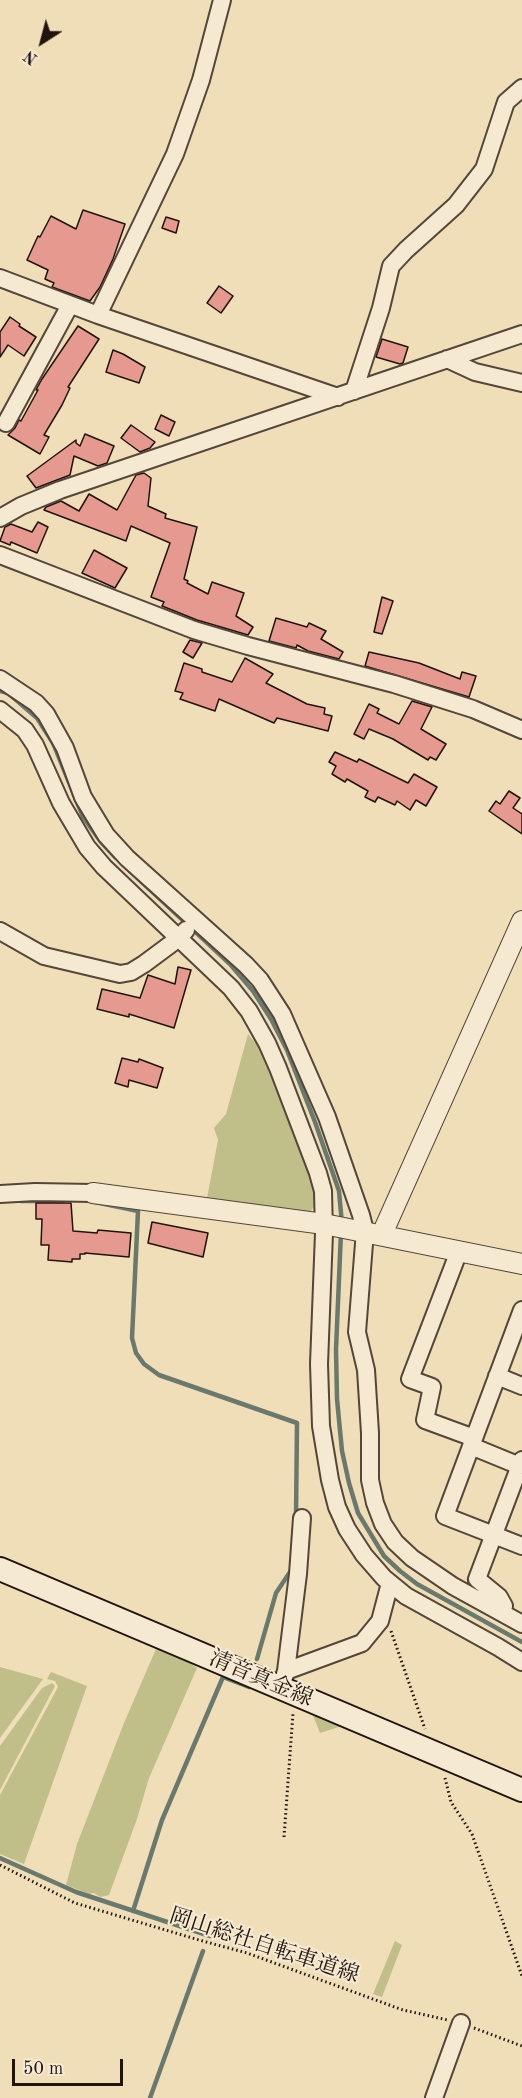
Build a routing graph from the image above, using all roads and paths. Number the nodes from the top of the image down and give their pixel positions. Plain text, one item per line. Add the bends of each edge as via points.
1 (222, 0) edge
2 (522, 88) edge
3 (0, 278) edge
4 (70, 305) junction
5 (98, 315) junction
6 (522, 334) edge
7 (447, 359) junction
8 (522, 383) edge
9 (354, 391) junction
10 (338, 397) junction
11 (6, 423) dead end
12 (0, 518) edge
13 (0, 555) edge
14 (0, 679) edge
15 (0, 710) edge
16 (522, 730) edge
17 (522, 921) edge
18 (188, 927) junction
19 (0, 931) edge
20 (93, 1193) joint
21 (0, 1194) edge
22 (329, 1225) junction
23 (367, 1232) junction
24 (459, 1251) junction
25 (522, 1264) edge
26 (522, 1310) edge
27 (497, 1376) junction
28 (522, 1386) edge
29 (473, 1442) junction
30 (521, 1465) edge
31 (302, 1518) dead end
32 (493, 1535) junction
33 (522, 1546) edge
34 (0, 1569) edge
35 (390, 1583) junction
36 (502, 1612) junction
37 (381, 1617) junction
38 (522, 1624) edge
39 (522, 1662) edge
40 (288, 1684) junction
41 (435, 1752) junction
42 (522, 1790) edge
43 (284, 1837) dead end
44 (0, 1865) edge
45 (522, 1976) edge
46 (461, 2023) junction
47 (522, 2046) edge
48 (434, 2098) edge

1 - 5 street via 201,80 175,154
2 - 9 street via 506,102 484,169 456,205 391,266
3 - 4 street
4 - 5 street
4 - 11 street
5 - 10 street
6 - 7 street
7 - 8 street via 475,372
7 - 9 street
9 - 10 street
10 - 12 street via 60,490
13 - 16 street via 194,630 394,684 473,709
14 - 18 street via 46,714 65,748 83,797 106,834
15 - 18 street via 26,730 61,803 104,867
17 - 23 street
18 - 19 street via 144,964 120,974 44,956
18 - 22 street via 249,1011 267,1043 318,1173
18 - 23 street via 253,972 282,1014 327,1117
20 - 21 street
20 - 22 street
22 - 23 street
22 - 35 street via 319,1397 324,1454 347,1528 364,1555
23 - 24 street
23 - 36 street via 357,1332 366,1370 370,1480 375,1503 395,1542 412,1558
24 - 25 street
24 - 29 street via 410,1379 432,1387 425,1420
26 - 27 street
27 - 28 street
27 - 29 street
29 - 30 street
29 - 32 street via 445,1516
30 - 32 street
31 - 40 street
32 - 33 street
32 - 36 street via 477,1579 499,1596 504,1606
34 - 40 main road, 清音真金線
35 - 37 street
35 - 39 street via 430,1611
36 - 38 street
37 - 40 street via 362,1643
37 - 41 path via 389,1625
40 - 41 main road, 清音真金線
40 - 43 path via 294,1706
41 - 42 main road, 清音真金線
41 - 45 path via 451,1802 472,1834
44 - 46 path, 岡山総社自転車道線 via 75,1903 248,1953 403,2010
46 - 47 path, 岡山総社自転車道線
46 - 48 street

